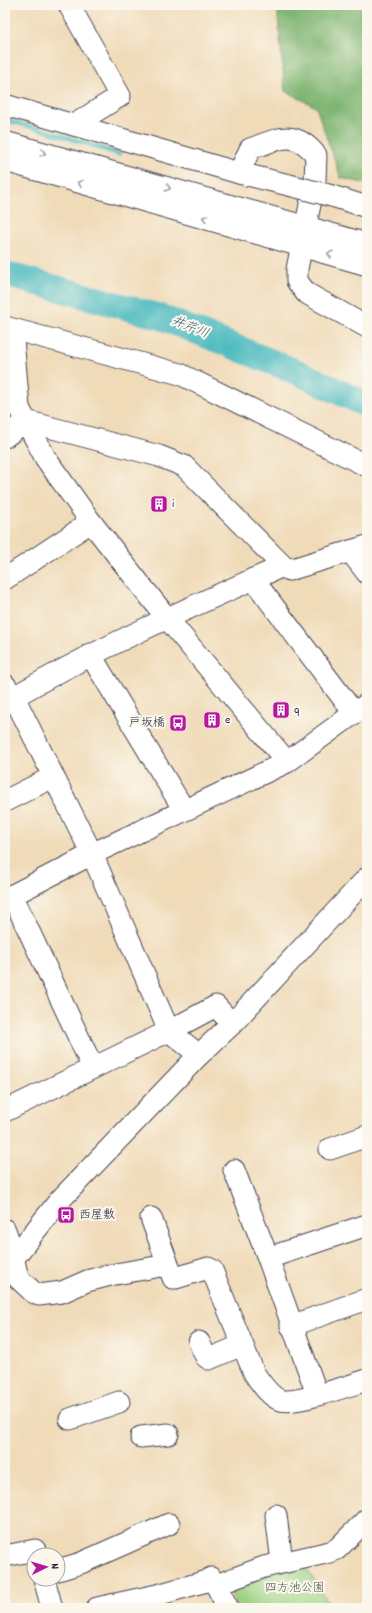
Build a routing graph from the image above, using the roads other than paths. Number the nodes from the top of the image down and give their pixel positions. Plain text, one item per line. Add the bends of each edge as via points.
1 (71, 6) edge
2 (5, 105) edge
3 (74, 125) junction
4 (5, 142) edge
5 (5, 161) edge
6 (239, 173) junction
7 (367, 206) edge
8 (303, 236) junction
9 (367, 244) edge
10 (367, 265) edge
11 (367, 327) edge
12 (10, 329) edge
13 (26, 421) junction
14 (5, 437) edge
15 (367, 466) edge
16 (91, 522) junction
17 (359, 549) edge
18 (283, 566) junction
19 (367, 573) edge
20 (5, 579) edge
21 (253, 579) junction
22 (166, 617) junction
23 (90, 654) junction
24 (8, 695) edge
25 (361, 709) edge
26 (287, 762) junction
27 (53, 777) junction
28 (5, 801) edge
29 (184, 810) junction
30 (92, 854) junction
31 (367, 878) edge
32 (9, 897) edge
33 (232, 1024) junction
34 (169, 1031) junction
35 (199, 1055) junction
36 (93, 1068) junction
37 (5, 1110) edge
38 (367, 1136) edge
39 (330, 1149) dead end
40 (234, 1170) dead end
41 (151, 1218) dead end
42 (367, 1225) edge
43 (5, 1230) edge
44 (268, 1258) junction
45 (9, 1263) edge
46 (167, 1265) junction
47 (367, 1300) edge
48 (291, 1326) junction
49 (199, 1342) dead end
50 (242, 1345) junction
51 (367, 1380) edge
52 (317, 1394) junction
53 (119, 1402) dead end
54 (70, 1419) dead end
55 (168, 1434) dead end
56 (141, 1437) dead end
57 (276, 1515) dead end
58 (367, 1519) edge
59 (169, 1524) dead end
60 (26, 1552) edge
61 (5, 1556) edge
62 (282, 1562) junction
63 (66, 1568) edge
64 (211, 1578) dead end
65 (46, 1587) edge
66 (52, 1608) edge
67 (97, 1608) edge
68 (228, 1608) edge

1 - 3 street via 120,96
2 - 3 street
3 - 6 street
4 -> 8 street
8 -> 5 street
6 - 7 street, bridge
6 - 8 street via 250,149 289,137 307,144 316,155 315,180
8 - 9 street
10 -> 8 street
8 - 11 street via 297,281 306,292
12 - 13 street via 20,408
12 - 15 street via 180,374
13 - 14 street
13 - 16 street via 46,459
13 - 18 street via 159,456 184,466
16 - 20 street
16 - 22 street
17 - 18 street via 289,570
17 - 19 street
18 - 21 street
21 - 22 street
21 - 25 street
22 - 23 street
22 - 26 street
23 - 24 street
23 - 29 street
24 - 27 street
25 - 26 street
26 - 29 street
27 - 28 street
27 - 30 street
29 - 30 street
30 - 32 street
30 - 34 street
31 - 33 street
32 - 36 street
33 - 34 street via 216,1006
33 - 35 street
34 - 35 street
34 - 36 street
35 - 45 street via 59,1201
36 - 37 street
38 - 39 street
40 - 44 street
41 - 46 street
42 - 44 street
43 - 45 street
44 - 48 street
45 - 46 street via 18,1278 39,1295 62,1292 87,1281 110,1275
46 - 50 street via 170,1275 176,1278 208,1268 212,1270
47 - 48 street
48 - 52 street
49 - 50 street via 209,1359
50 - 52 street via 254,1374 279,1400 293,1401
51 - 52 street
53 - 54 street
55 - 56 street
57 - 62 street
58 - 62 street via 337,1549
59 - 63 street
60 - 61 street
62 - 68 street via 216,1585
64 - 67 street via 157,1595
65 - 66 street

